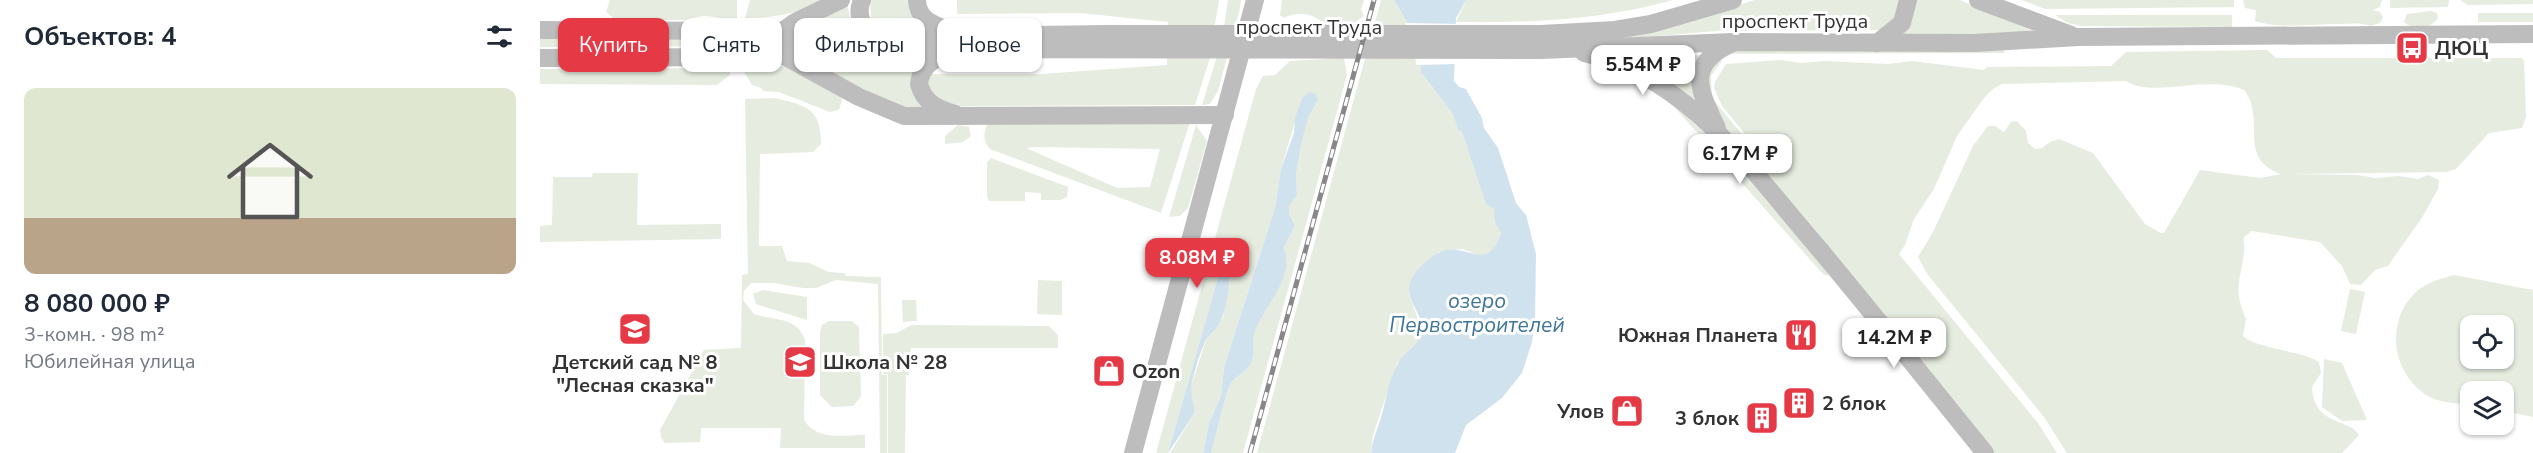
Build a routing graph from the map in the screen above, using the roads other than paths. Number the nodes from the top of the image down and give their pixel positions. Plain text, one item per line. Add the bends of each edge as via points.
1 (842, 0) edge
2 (862, 0) edge
3 (917, 0) edge
4 (1255, 0) edge
5 (1733, 0) edge
6 (1908, 0) edge
7 (1978, 0) edge
8 (861, 18) edge
9 (937, 27) edge
10 (540, 30) edge
11 (681, 31) edge
12 (2533, 34) edge
13 (782, 37) edge
14 (2079, 37) junction
15 (937, 42) edge
16 (1042, 42) edge
17 (1541, 42) junction
18 (1733, 42) junction
19 (782, 43) edge
20 (1877, 43) junction
21 (782, 46) edge
22 (1568, 49) junction
23 (937, 56) edge
24 (681, 57) edge
25 (540, 58) edge
26 (957, 114) junction
27 (1225, 115) junction
28 (1721, 135) junction
29 (1133, 453) edge
30 (1985, 453) edge

1 - 13 main road via 795,22
2 - 8 main road
3 - 9 main road via 917,9
4 - 27 main road
5 - 17 main road, проспект Труда via 1650,24
6 - 20 main road via 1902,23
7 - 14 main road, проспект Труда
10 - 11 main road, проспект Труда
12 - 14 main road, проспект Труда
14 - 20 main road, проспект Труда via 2035,42
15 - 19 main road, проспект Труда
16 - 17 main road, проспект Труда
17 - 22 main road, проспект Труда
18 - 20 main road, проспект Труда
18 - 22 main road, проспект Труда
18 - 28 main road via 1711,55 1699,76 1702,98
21 - 26 main road via 893,113 914,118
22 - 28 main road via 1597,56 1655,82
23 - 26 main road via 923,71 919,84 932,105
24 - 25 main road, проспект Труда
26 - 27 main road
27 - 29 main road
28 - 30 main road

